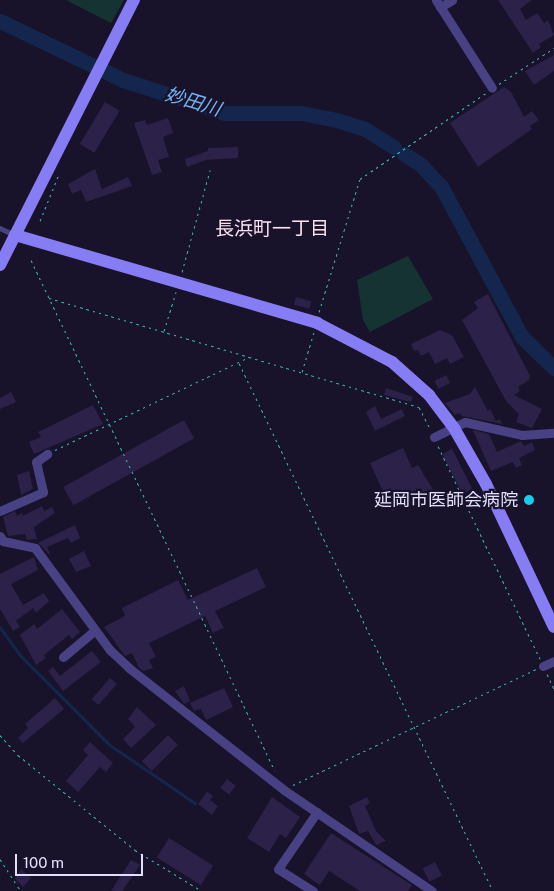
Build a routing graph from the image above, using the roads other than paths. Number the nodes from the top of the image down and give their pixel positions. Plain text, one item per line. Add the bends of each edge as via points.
1 (134, 0) edge
2 (452, 0) edge
3 (438, 4) edge
4 (492, 89) road end
5 (0, 228) edge
6 (15, 235) junction
7 (0, 265) edge
8 (454, 428) junction
9 (554, 433) edge
10 (434, 438) road end
11 (47, 454) road end
12 (0, 511) edge
13 (0, 536) edge
14 (554, 627) edge
15 (94, 631) junction
16 (63, 657) dead end
17 (554, 660) edge
18 (543, 666) road end
19 (317, 812) junction
20 (313, 891) edge
21 (432, 891) edge

1 - 6 street
2 - 3 street
3 - 4 street
5 - 6 lane
6 - 7 street
6 - 8 street via 317,323 392,362 428,395
8 - 9 street via 465,422 522,435
8 - 10 street
8 - 14 street via 486,484
11 - 12 street via 36,462 43,492
13 - 15 street via 4,541 35,548
15 - 16 street
15 - 19 street via 129,668 284,790
17 - 18 street
19 - 20 street via 278,869
19 - 21 street

